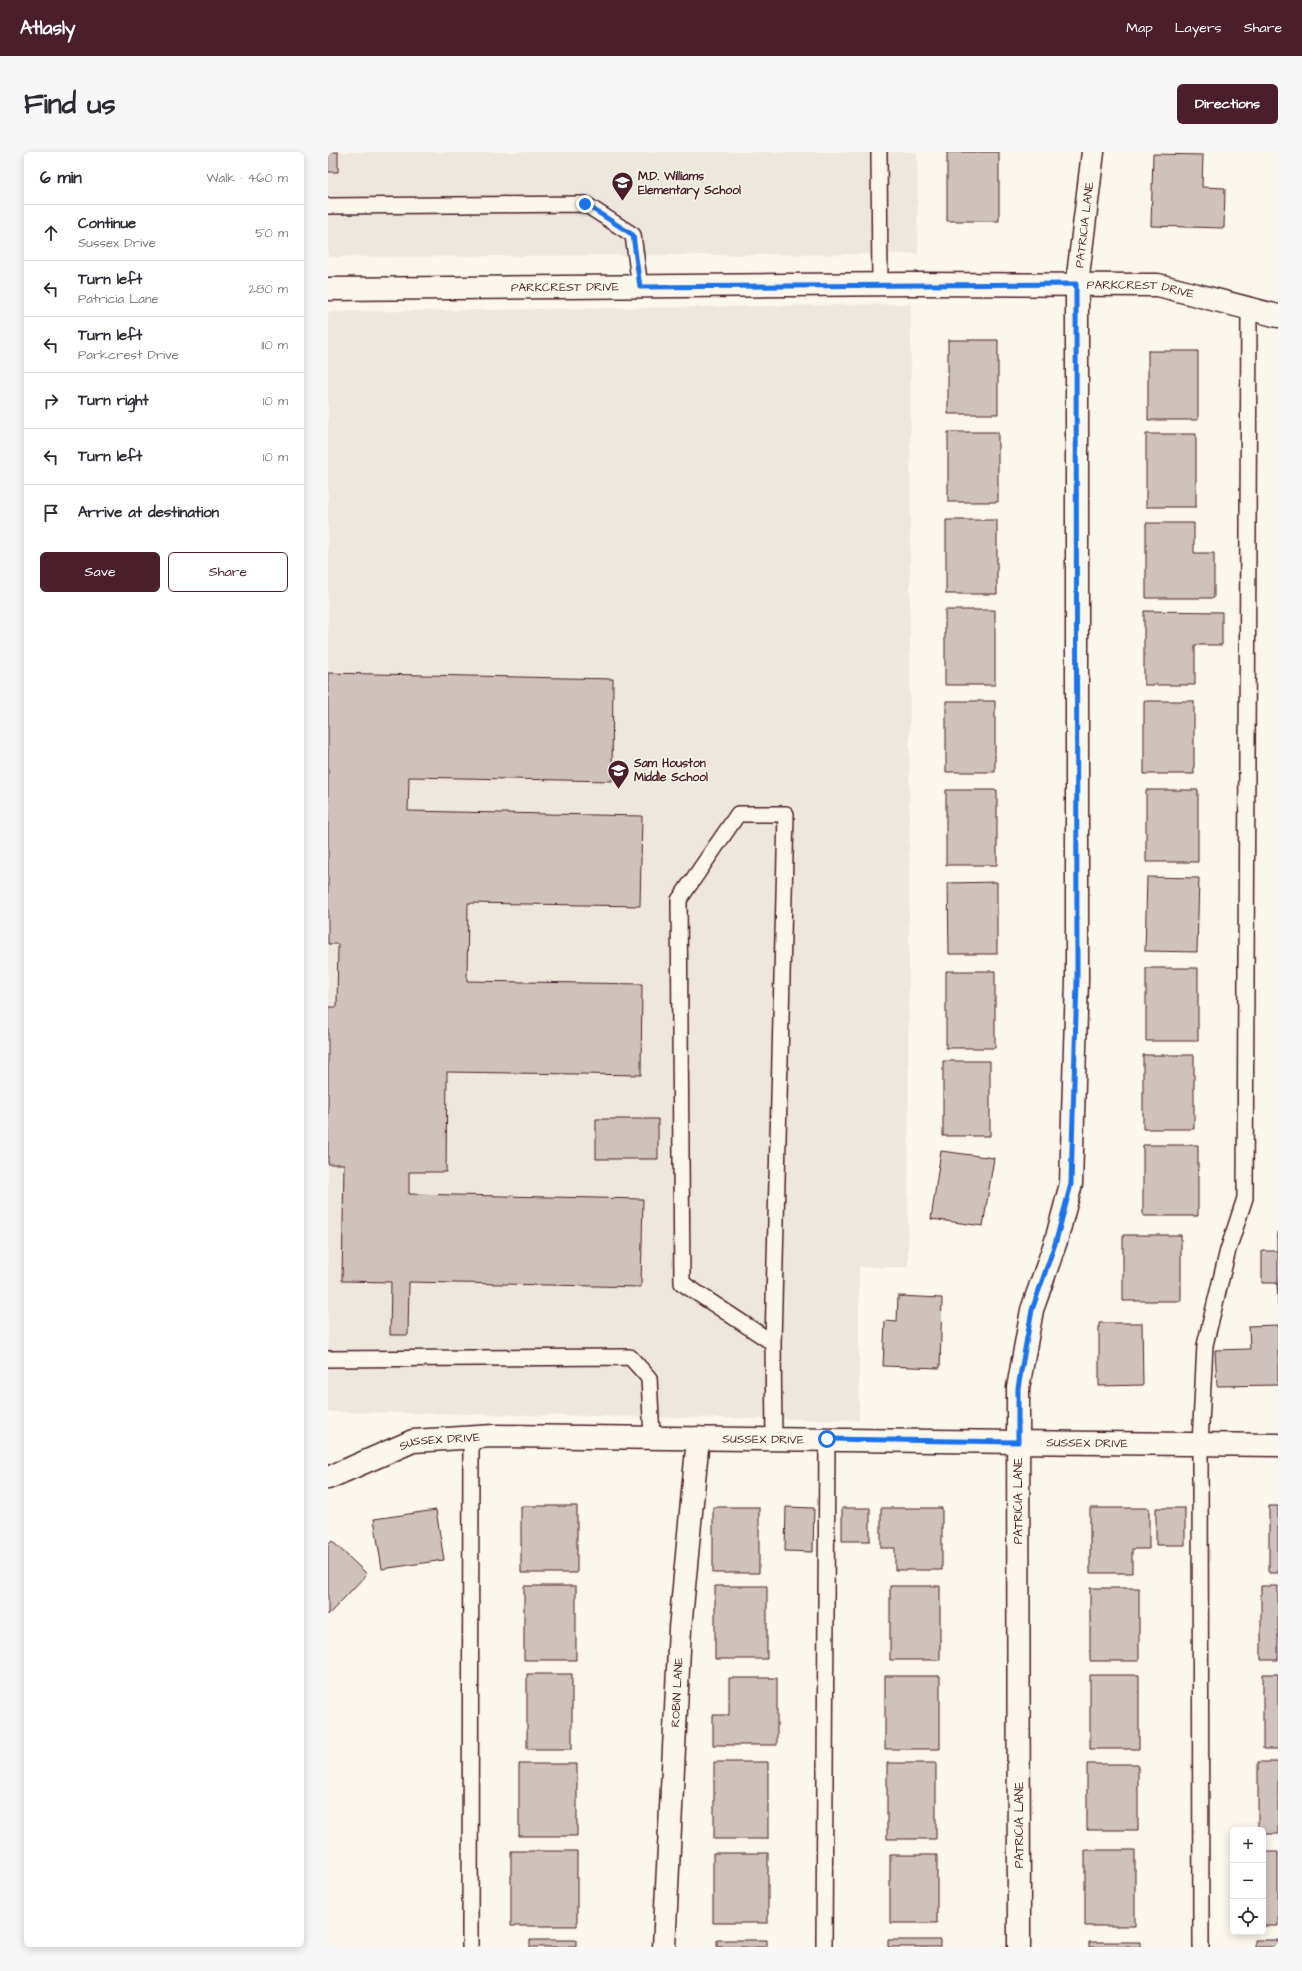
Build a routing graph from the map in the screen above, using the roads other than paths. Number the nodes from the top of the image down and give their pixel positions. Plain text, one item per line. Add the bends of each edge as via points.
1 (879, 152) edge
2 (1093, 152) edge
3 (328, 206) edge
4 (1076, 284) junction
5 (880, 285) junction
6 (640, 287) junction
7 (328, 289) edge
8 (1249, 308) junction
9 (1278, 316) edge
10 (773, 1343) junction
11 (328, 1359) edge
12 (471, 1437) junction
13 (652, 1437) junction
14 (698, 1438) junction
15 (774, 1439) junction
16 (827, 1439) junction
17 (1018, 1442) junction
18 (1200, 1444) junction
19 (1278, 1445) edge
20 (328, 1478) edge
21 (470, 1947) edge
22 (664, 1947) edge
23 (824, 1947) edge
24 (1019, 1947) edge
25 (1201, 1947) edge

1 - 5 lane
2 - 4 street, PATRICIA LANE
3 - 6 lane via 585,204 633,235
4 - 5 street, PARKCREST DRIVE
4 - 8 street, PARKCREST DRIVE via 1158,285
4 - 17 street, PATRICIA LANE via 1077,980 1071,1184 1056,1241 1032,1310 1018,1388
5 - 6 street, PARKCREST DRIVE
6 - 7 street, PARKCREST DRIVE
8 - 9 street, PARKCREST DRIVE
8 - 18 lane via 1245,1198 1228,1250 1205,1346
10 - 10 lane via 682,1283 679,900 738,814 786,814
10 - 15 lane
11 - 13 lane via 630,1356 649,1378
12 - 13 street, SUSSEX DRIVE
12 - 20 street, SUSSEX DRIVE via 413,1441
12 - 21 lane
13 - 14 street, SUSSEX DRIVE
14 - 15 street, SUSSEX DRIVE
14 - 22 street, ROBIN LANE via 680,1629
15 - 16 street, SUSSEX DRIVE
16 - 17 street, SUSSEX DRIVE
16 - 23 lane
17 - 18 street, SUSSEX DRIVE
17 - 24 street, PATRICIA LANE
18 - 19 street, SUSSEX DRIVE
18 - 25 lane

